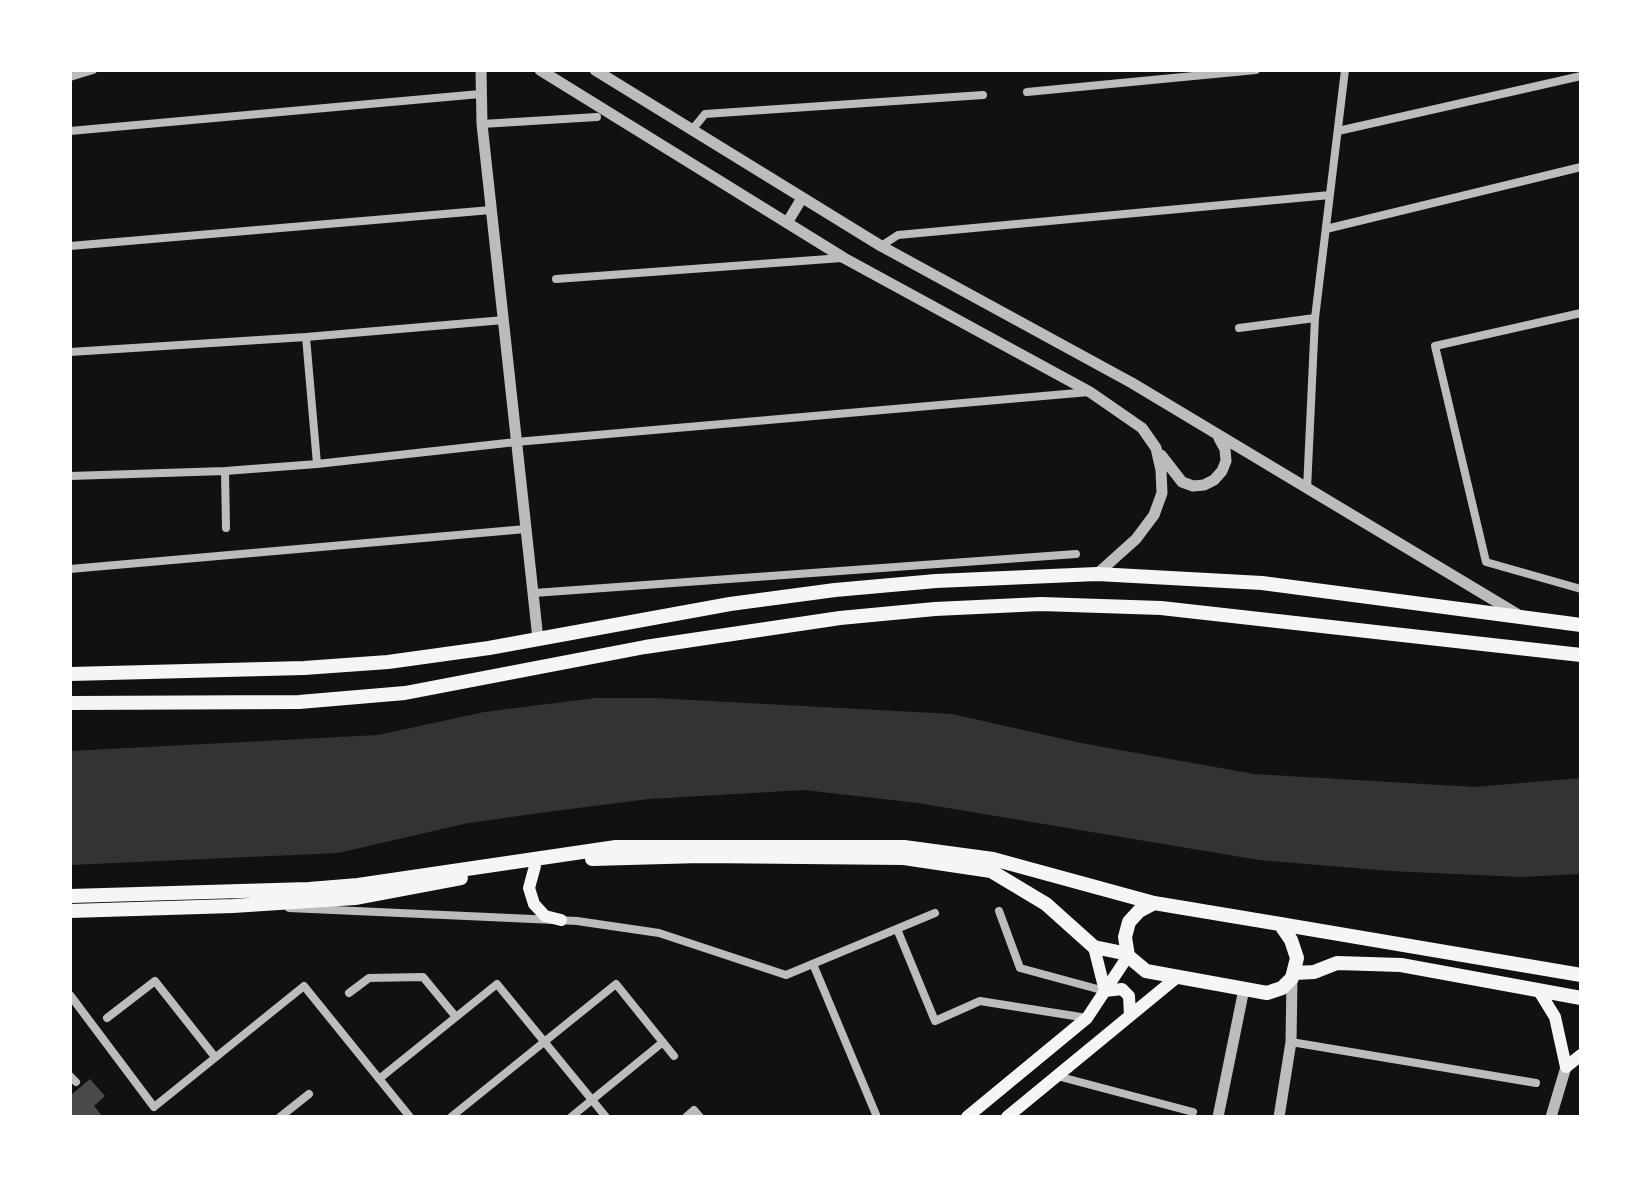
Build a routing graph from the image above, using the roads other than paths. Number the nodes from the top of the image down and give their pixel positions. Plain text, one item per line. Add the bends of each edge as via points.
1 (93, 70) edge
2 (481, 70) edge
3 (540, 70) edge
4 (595, 70) edge
5 (1256, 70) edge
6 (1345, 70) edge
7 (1581, 76) edge
8 (70, 77) edge
9 (1027, 92) dead end
10 (480, 94) junction
11 (983, 95) dead end
12 (597, 117) dead end
13 (482, 124) junction
14 (692, 130) junction
15 (70, 131) edge
16 (1338, 131) junction
17 (1581, 167) edge
18 (1330, 195) junction
19 (802, 198) junction
20 (491, 210) junction
21 (787, 223) junction
22 (1326, 229) junction
23 (70, 246) edge
24 (881, 246) junction
25 (844, 258) junction
26 (556, 279) dead end
27 (1581, 313) edge
28 (1315, 318) junction
29 (504, 320) junction
30 (1239, 328) dead end
31 (306, 337) junction
32 (70, 352) edge
33 (1090, 392) junction
34 (1212, 432) junction
35 (516, 442) junction
36 (1156, 448) junction
37 (317, 464) junction
38 (225, 471) junction
39 (70, 476) edge
40 (1307, 489) junction
41 (226, 528) dead end
42 (526, 529) junction
43 (1076, 554) dead end
44 (70, 569) edge
45 (1097, 574) junction
46 (936, 581) junction
47 (1581, 589) edge
48 (534, 593) junction
49 (935, 609) junction
50 (1521, 617) junction
51 (1581, 625) edge
52 (538, 639) junction
53 (1581, 655) edge
54 (70, 674) edge
55 (70, 703) edge
56 (535, 866) junction
57 (70, 896) edge
58 (1154, 903) junction
59 (233, 906) junction
60 (70, 911) edge
61 (999, 911) dead end
62 (935, 913) dead end
63 (561, 920) junction
64 (1280, 924) junction
65 (897, 929) junction
66 (1094, 947) junction
67 (1128, 955) junction
68 (813, 964) junction
69 (1581, 975) edge
70 (1294, 976) junction
71 (1176, 978) junction
72 (1244, 989) junction
73 (1105, 991) junction
74 (1539, 991) junction
75 (349, 993) dead end
76 (70, 995) edge
77 (1581, 998) edge
78 (1130, 1016) junction
79 (456, 1017) junction
80 (107, 1018) dead end
81 (1087, 1018) junction
82 (544, 1042) junction
83 (663, 1042) junction
84 (1291, 1042) junction
85 (1581, 1055) edge
86 (674, 1056) dead end
87 (215, 1057) junction
88 (1566, 1067) junction
89 (1057, 1076) junction
90 (379, 1079) junction
91 (1536, 1083) dead end
92 (309, 1094) dead end
93 (592, 1100) junction
94 (1193, 1112) dead end
95 (280, 1117) edge
96 (410, 1117) edge
97 (451, 1117) edge
98 (571, 1117) edge
99 (606, 1117) edge
100 (686, 1117) edge
101 (700, 1117) edge
102 (877, 1117) edge
103 (967, 1117) edge
104 (1007, 1117) edge
105 (1218, 1117) edge
106 (1279, 1117) edge
107 (1551, 1117) edge

1 - 8 street
2 - 10 street
3 - 21 street
4 - 14 street
5 - 9 street
6 - 16 street
7 - 16 street
10 - 13 street
10 - 15 street
11 - 14 street via 705,114
12 - 13 street
13 - 20 street
14 - 19 street
16 - 18 street
17 - 22 street
18 - 22 street
18 - 24 street via 898,235
19 - 21 street
19 - 24 street
20 - 23 street
20 - 29 street
21 - 25 street
22 - 28 street
24 - 34 street
25 - 26 street
25 - 33 street
27 - 47 street via 1435,346 1486,562
28 - 30 street
28 - 40 street
29 - 31 street
29 - 35 street
31 - 32 street
31 - 37 street
33 - 35 street
33 - 36 street via 1142,428
34 - 36 street via 1225,449 1226,461 1204,485 1182,482
34 - 40 street
35 - 37 street
35 - 42 street
36 - 45 street via 1162,493 1154,515
37 - 38 street
38 - 39 street
38 - 41 street
40 - 50 street
42 - 44 street
42 - 48 street
43 - 48 street
45 - 46 main road
45 - 50 main road via 1262,583
46 - 49 main road
46 - 52 main road via 730,604
48 - 52 street
49 - 53 main road via 1041,604 1161,608
49 - 55 main road via 645,647 405,693 299,702
50 - 51 main road
52 - 54 main road via 360,664
56 - 59 main road via 355,898
56 - 63 main road via 529,888 534,904 545,916
56 - 66 main road via 603,858 904,858 991,871 1046,904
57 - 58 main road via 309,889 583,850 714,845 904,847 993,859
58 - 64 main road
58 - 67 main road via 1129,922
59 - 60 main road
59 - 63 street
61 - 73 street via 1020,968
62 - 65 street
63 - 68 street via 659,933 786,975
64 - 69 main road
64 - 70 main road via 1297,958
65 - 68 street
65 - 81 street via 935,1021 980,1001
66 - 67 main road
66 - 73 main road
67 - 71 main road via 1146,971
67 - 73 main road
68 - 102 street
70 - 72 main road via 1267,993
70 - 74 main road via 1337,963 1401,965
70 - 84 street
71 - 72 main road
71 - 78 main road
72 - 105 street
73 - 78 main road via 1122,989 1129,996
73 - 81 main road
74 - 77 main road
74 - 88 main road via 1555,1017
75 - 79 street via 369,978 423,977
76 - 87 street via 154,1107
78 - 89 main road
79 - 82 street via 497,984
79 - 90 street
80 - 87 street via 155,981
81 - 103 main road
82 - 83 street via 616,984
82 - 93 street
82 - 97 street
83 - 86 street
83 - 93 street
84 - 91 street
84 - 106 street
85 - 88 main road
87 - 90 street via 304,986
88 - 107 street
89 - 94 street
89 - 104 main road
90 - 96 street
92 - 95 street
93 - 98 street
93 - 99 street
100 - 101 street via 694,1110

